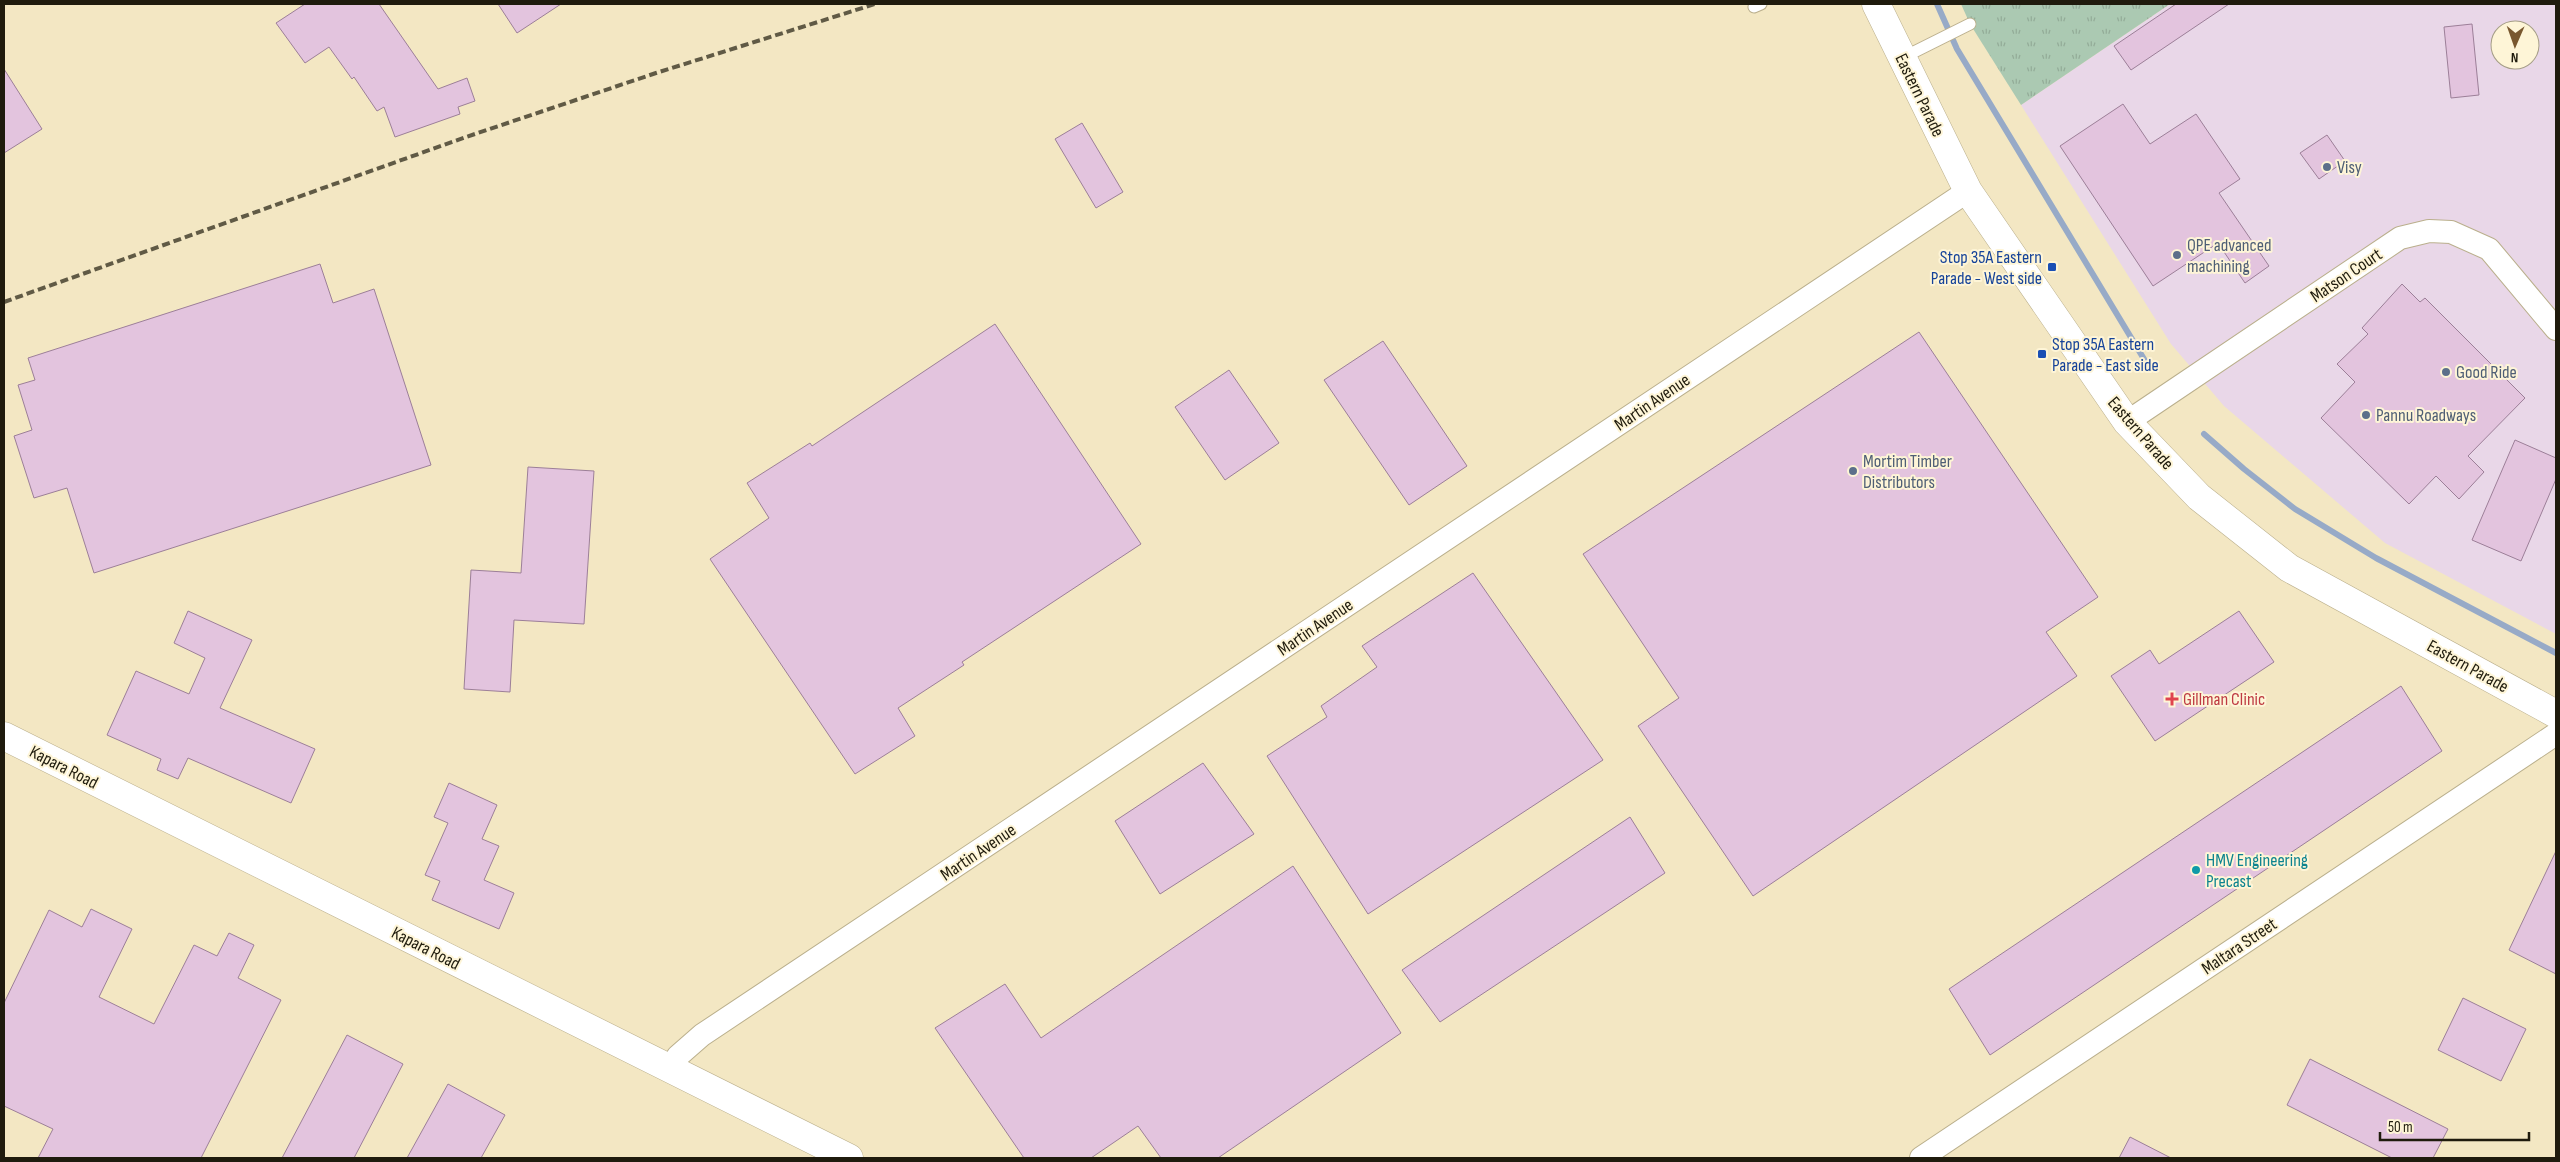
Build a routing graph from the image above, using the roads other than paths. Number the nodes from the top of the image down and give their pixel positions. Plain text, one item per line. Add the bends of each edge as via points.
1 (1876, 4) edge
2 (1970, 24) dead end
3 (1902, 58) junction
4 (1968, 191) junction
5 (2556, 329) edge
6 (2127, 422) junction
7 (2556, 714) edge
8 (2556, 734) edge
9 (4, 736) edge
10 (670, 1070) junction
11 (849, 1158) edge
12 (1921, 1158) edge

1 - 3 main road, Eastern Parade
2 - 3 lane
3 - 4 main road, Eastern Parade
4 - 6 main road, Eastern Parade
4 - 10 street, Martin Avenue via 702,1035 678,1056
5 - 6 street, Matson Court via 2489,249 2452,232 2429,231 2400,238
6 - 7 main road, Eastern Parade via 2198,497 2289,568
8 - 12 street, Maltara Street
9 - 10 main road, Kapara Road
10 - 11 main road, Kapara Road

